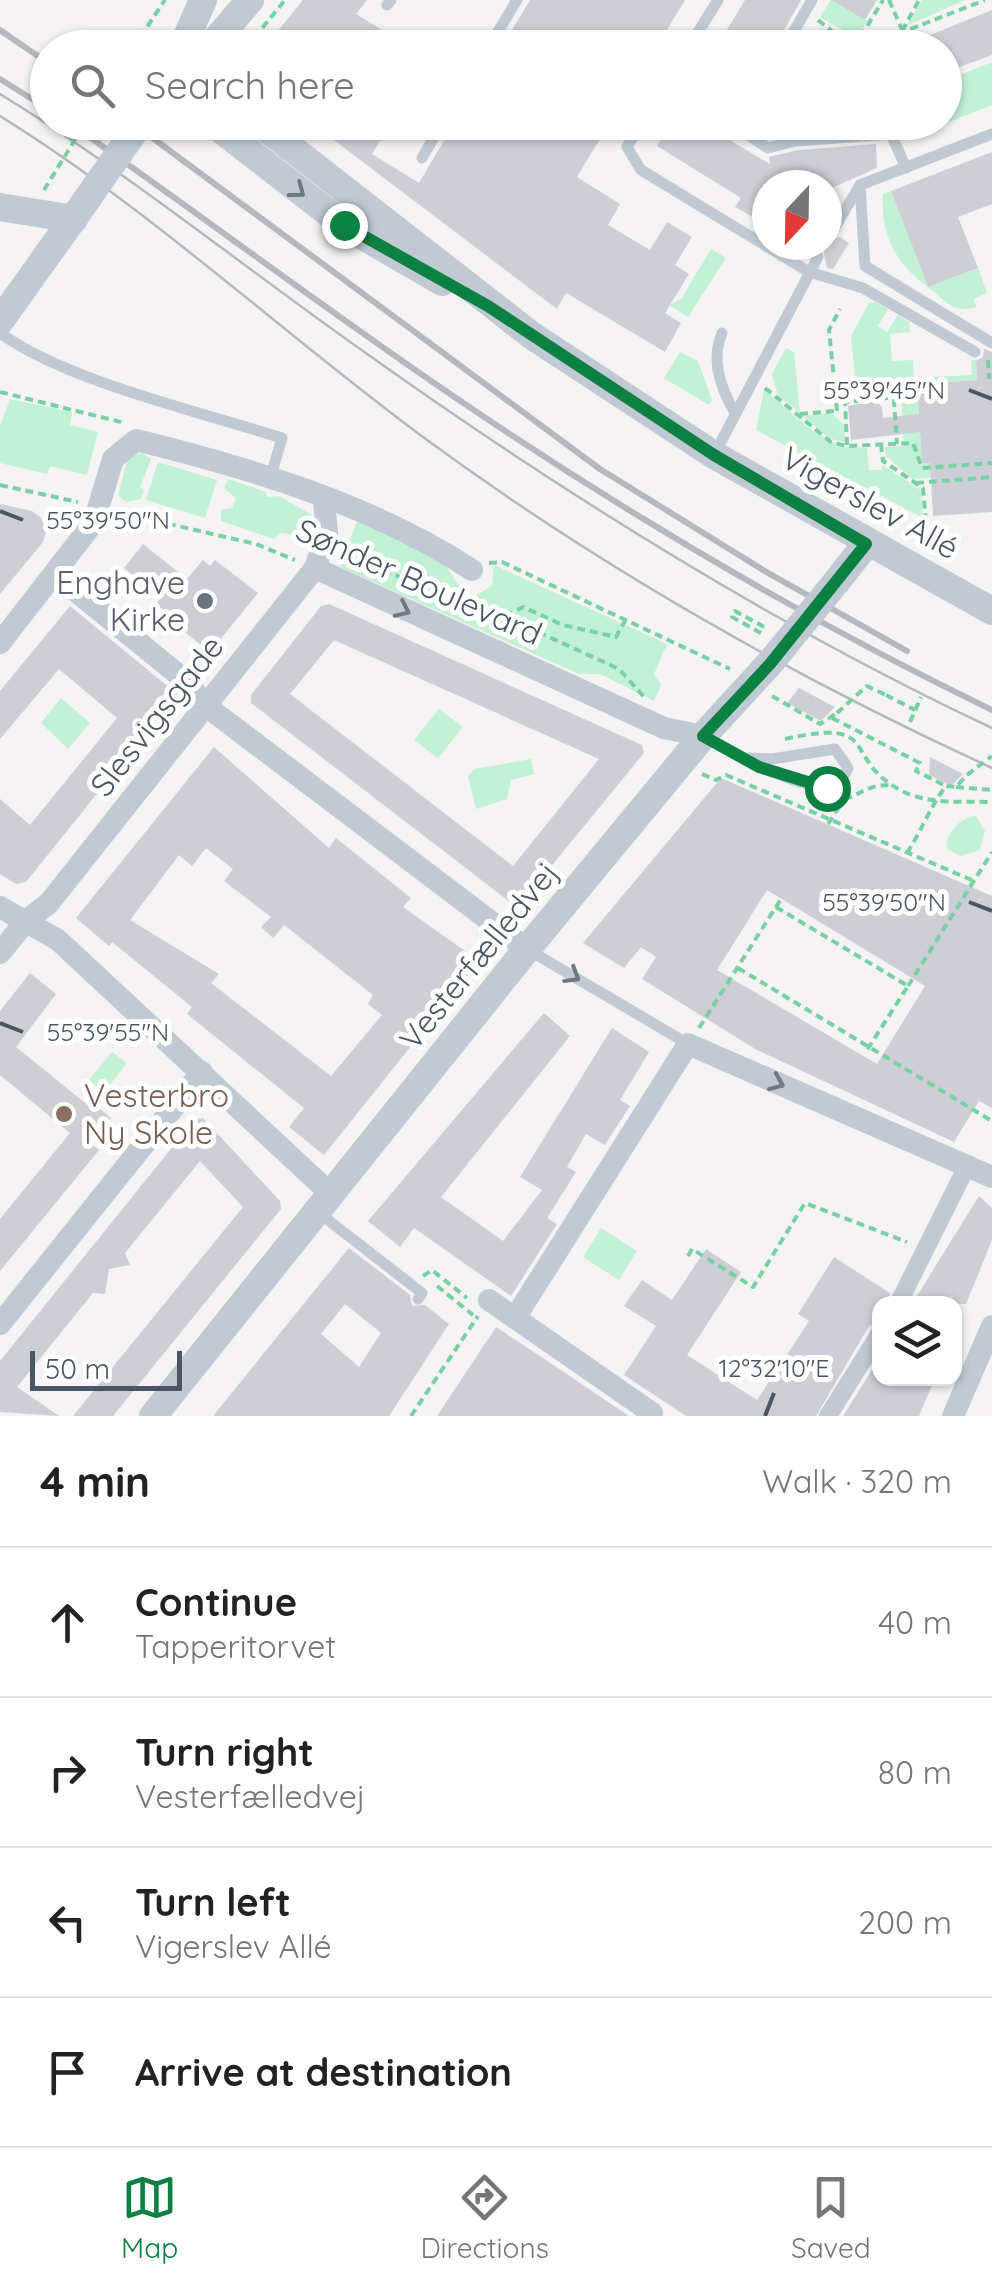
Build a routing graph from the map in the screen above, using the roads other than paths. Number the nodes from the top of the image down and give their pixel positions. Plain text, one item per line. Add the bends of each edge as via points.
1 (202, 0) edge
2 (250, 0) edge
3 (517, 0) edge
4 (718, 0) edge
5 (816, 4) edge
6 (190, 30) edge
7 (224, 30) edge
8 (499, 30) edge
9 (699, 30) edge
10 (797, 30) edge
11 (992, 134) edge
12 (128, 140) edge
13 (233, 140) edge
14 (281, 140) edge
15 (432, 140) edge
16 (632, 140) edge
17 (756, 140) edge
18 (796, 140) edge
19 (894, 140) edge
20 (422, 158) dead end
21 (906, 168) junction
22 (860, 185) junction
23 (0, 208) edge
24 (76, 215) junction
25 (842, 215) edge
26 (816, 260) edge
27 (810, 272) junction
28 (488, 306) junction
29 (0, 321) edge
30 (0, 332) edge
31 (722, 333) dead end
32 (992, 342) edge
33 (975, 352) dead end
34 (735, 413) junction
35 (714, 455) junction
36 (270, 478) junction
37 (324, 500) junction
38 (866, 544) junction
39 (318, 557) junction
40 (472, 570) road end
41 (56, 575) junction
42 (989, 602) edge
43 (0, 643) edge
44 (206, 706) junction
45 (703, 736) junction
46 (746, 758) junction
47 (0, 907) edge
48 (26, 921) junction
49 (528, 949) junction
50 (0, 954) edge
51 (688, 1044) junction
52 (202, 1072) junction
53 (968, 1164) junction
54 (992, 1177) edge
55 (326, 1204) junction
56 (902, 1296) edge
57 (418, 1299) dead end
58 (480, 1308) road end
59 (515, 1318) junction
60 (0, 1324) edge
61 (992, 1326) edge
62 (872, 1346) edge
63 (653, 1415) edge
64 (152, 1416) edge
65 (828, 1416) edge
66 (953, 1416) edge

1 - 6 street
2 - 7 street
3 - 8 lane
4 - 9 lane
5 - 10 lane
11 - 21 lane
12 - 24 street, bridge
13 -> 28 street, Vigerslev Allé via 344,225
14 - 28 street, Vigerslev Allé
15 - 20 lane
16 - 27 lane via 627,148 641,170
17 - 18 lane via 768,148
19 - 21 lane
21 - 22 lane
22 - 25 lane
22 - 32 lane via 865,266
23 - 24 street
24 - 29 street
26 - 27 lane
27 - 33 lane via 863,288
27 - 34 lane
28 - 35 street, Vigerslev Allé
30 - 36 lane via 23,350 124,388 282,438
31 - 34 lane via 716,356
34 - 35 lane
35 - 38 street, Vigerslev Allé
36 - 37 street, Sønder Boulevard
36 - 41 street, Sønder Boulevard via 136,440 112,460 100,507
37 - 39 street via 328,533
37 - 40 street, Sønder Boulevard via 437,547
38 - 42 street, Vigerslev Allé
38 - 45 street, Vesterfælledvej, bridge
39 - 44 street, Slesvigsgade
39 -> 45 street, Sønder Boulevard via 498,654 664,728
41 - 43 street
41 - 44 street
44 - 48 street, Slesvigsgade via 49,903
44 - 49 street
45 - 46 lane
45 - 49 street, Vesterfælledvej
46 - 46 lane via 827,788 842,782 848,768 835,748
47 - 48 street
48 - 50 street, Slesvigsgade
48 - 52 street via 58,940
49 -> 51 lane
49 - 55 street, Vesterfælledvej
51 -> 53 street
51 - 59 street
52 - 55 street
52 - 60 street
53 - 54 street
53 - 56 street
55 - 57 lane via 422,1293
55 - 64 street, Vesterfælledvej
58 - 59 street
59 - 63 street
61 - 66 street
62 - 65 street

